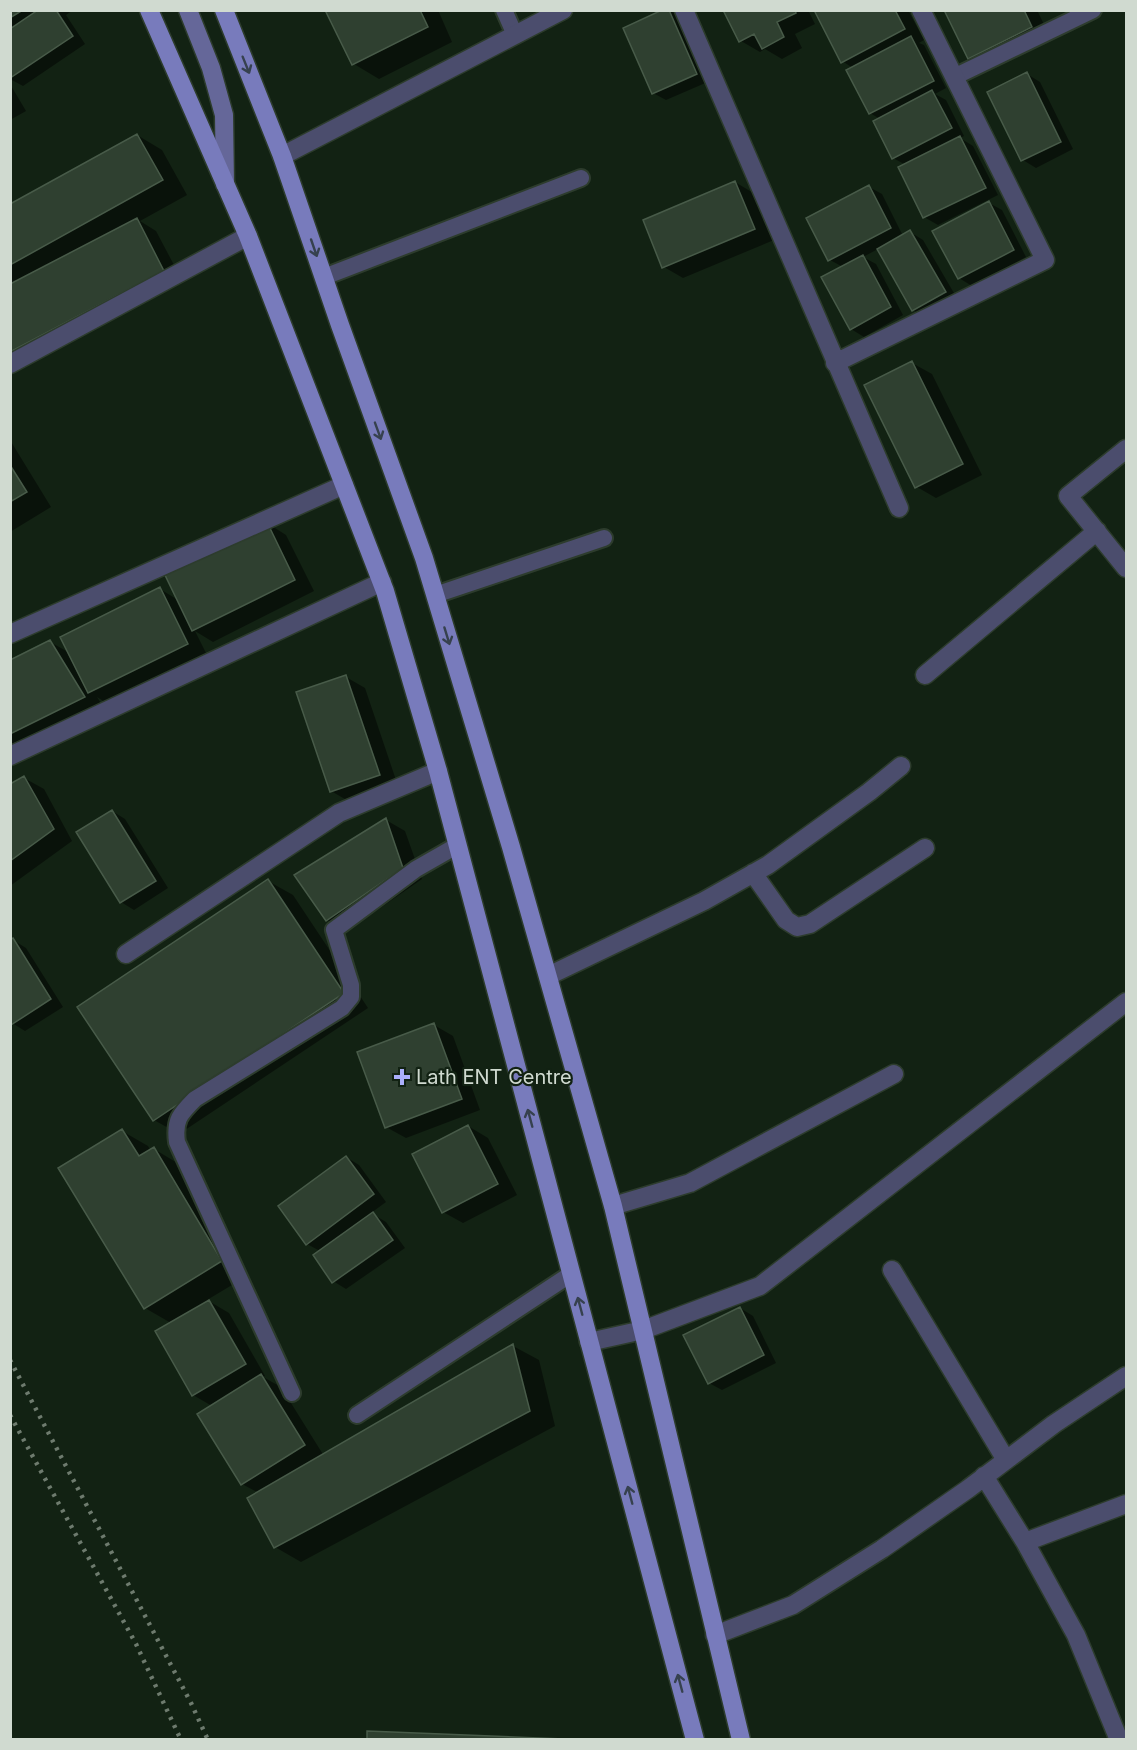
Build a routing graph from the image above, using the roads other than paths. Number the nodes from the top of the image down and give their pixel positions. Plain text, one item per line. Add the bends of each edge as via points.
1 (149, 10) edge
2 (188, 10) edge
3 (224, 10) edge
4 (504, 10) edge
5 (563, 10) edge
6 (684, 10) edge
7 (921, 10) edge
8 (1093, 10) edge
9 (515, 35) junction
10 (954, 78) junction
11 (282, 156) junction
12 (581, 178) dead end
13 (225, 184) junction
14 (248, 236) junction
15 (324, 277) junction
16 (835, 363) junction
17 (10, 364) edge
18 (1126, 449) edge
19 (344, 485) junction
20 (899, 508) dead end
21 (1097, 531) junction
22 (604, 538) dead end
23 (1126, 568) edge
24 (382, 582) junction
25 (435, 595) junction
26 (10, 634) edge
27 (925, 675) dead end
28 (10, 756) edge
29 (901, 766) dead end
30 (438, 771) junction
31 (458, 845) junction
32 (925, 848) dead end
33 (753, 873) junction
34 (126, 954) dead end
35 (548, 976) junction
36 (1126, 1002) edge
37 (894, 1074) dead end
38 (613, 1206) junction
39 (892, 1270) dead end
40 (572, 1274) junction
41 (643, 1330) junction
42 (589, 1342) junction
43 (1126, 1376) edge
44 (292, 1393) dead end
45 (357, 1415) dead end
46 (1006, 1460) junction
47 (984, 1476) junction
48 (1126, 1504) edge
49 (1025, 1542) junction
50 (716, 1635) junction
51 (695, 1740) edge
52 (741, 1740) edge
53 (1119, 1740) edge

1 - 13 main road
2 - 13 street via 224,115
3 -> 11 main road
4 - 9 lane
5 - 9 street
6 - 16 street
7 - 10 street
8 - 10 lane
9 - 11 street
10 - 16 street via 1045,260
11 -> 15 main road
12 - 15 lane
13 - 14 main road
14 - 17 street
14 - 19 main road
15 -> 25 main road
16 - 20 street
18 - 21 street via 1068,496
19 - 24 main road
19 - 26 street
21 - 23 street
21 - 27 street
22 - 25 lane
24 - 28 street
24 - 30 main road
25 -> 35 main road
29 - 33 street
30 - 31 main road
30 - 34 street via 339,813
40 -> 31 main road
31 - 44 lane via 416,869 334,930 351,985 351,997 342,1008 195,1099 180,1113 175,1129 177,1142
32 - 33 street via 810,924 797,927 786,920
33 - 35 street via 704,901
35 - 38 main road
36 - 41 street via 760,1286
37 - 38 street via 690,1183
38 - 41 main road
39 - 46 street
42 -> 40 main road
40 - 45 lane
41 - 42 street
41 - 50 main road
51 -> 42 main road
43 - 46 street
46 - 47 street
47 - 49 street
47 - 50 street via 882,1549 793,1605
48 - 49 street
49 - 53 street via 1076,1635
50 - 52 main road

